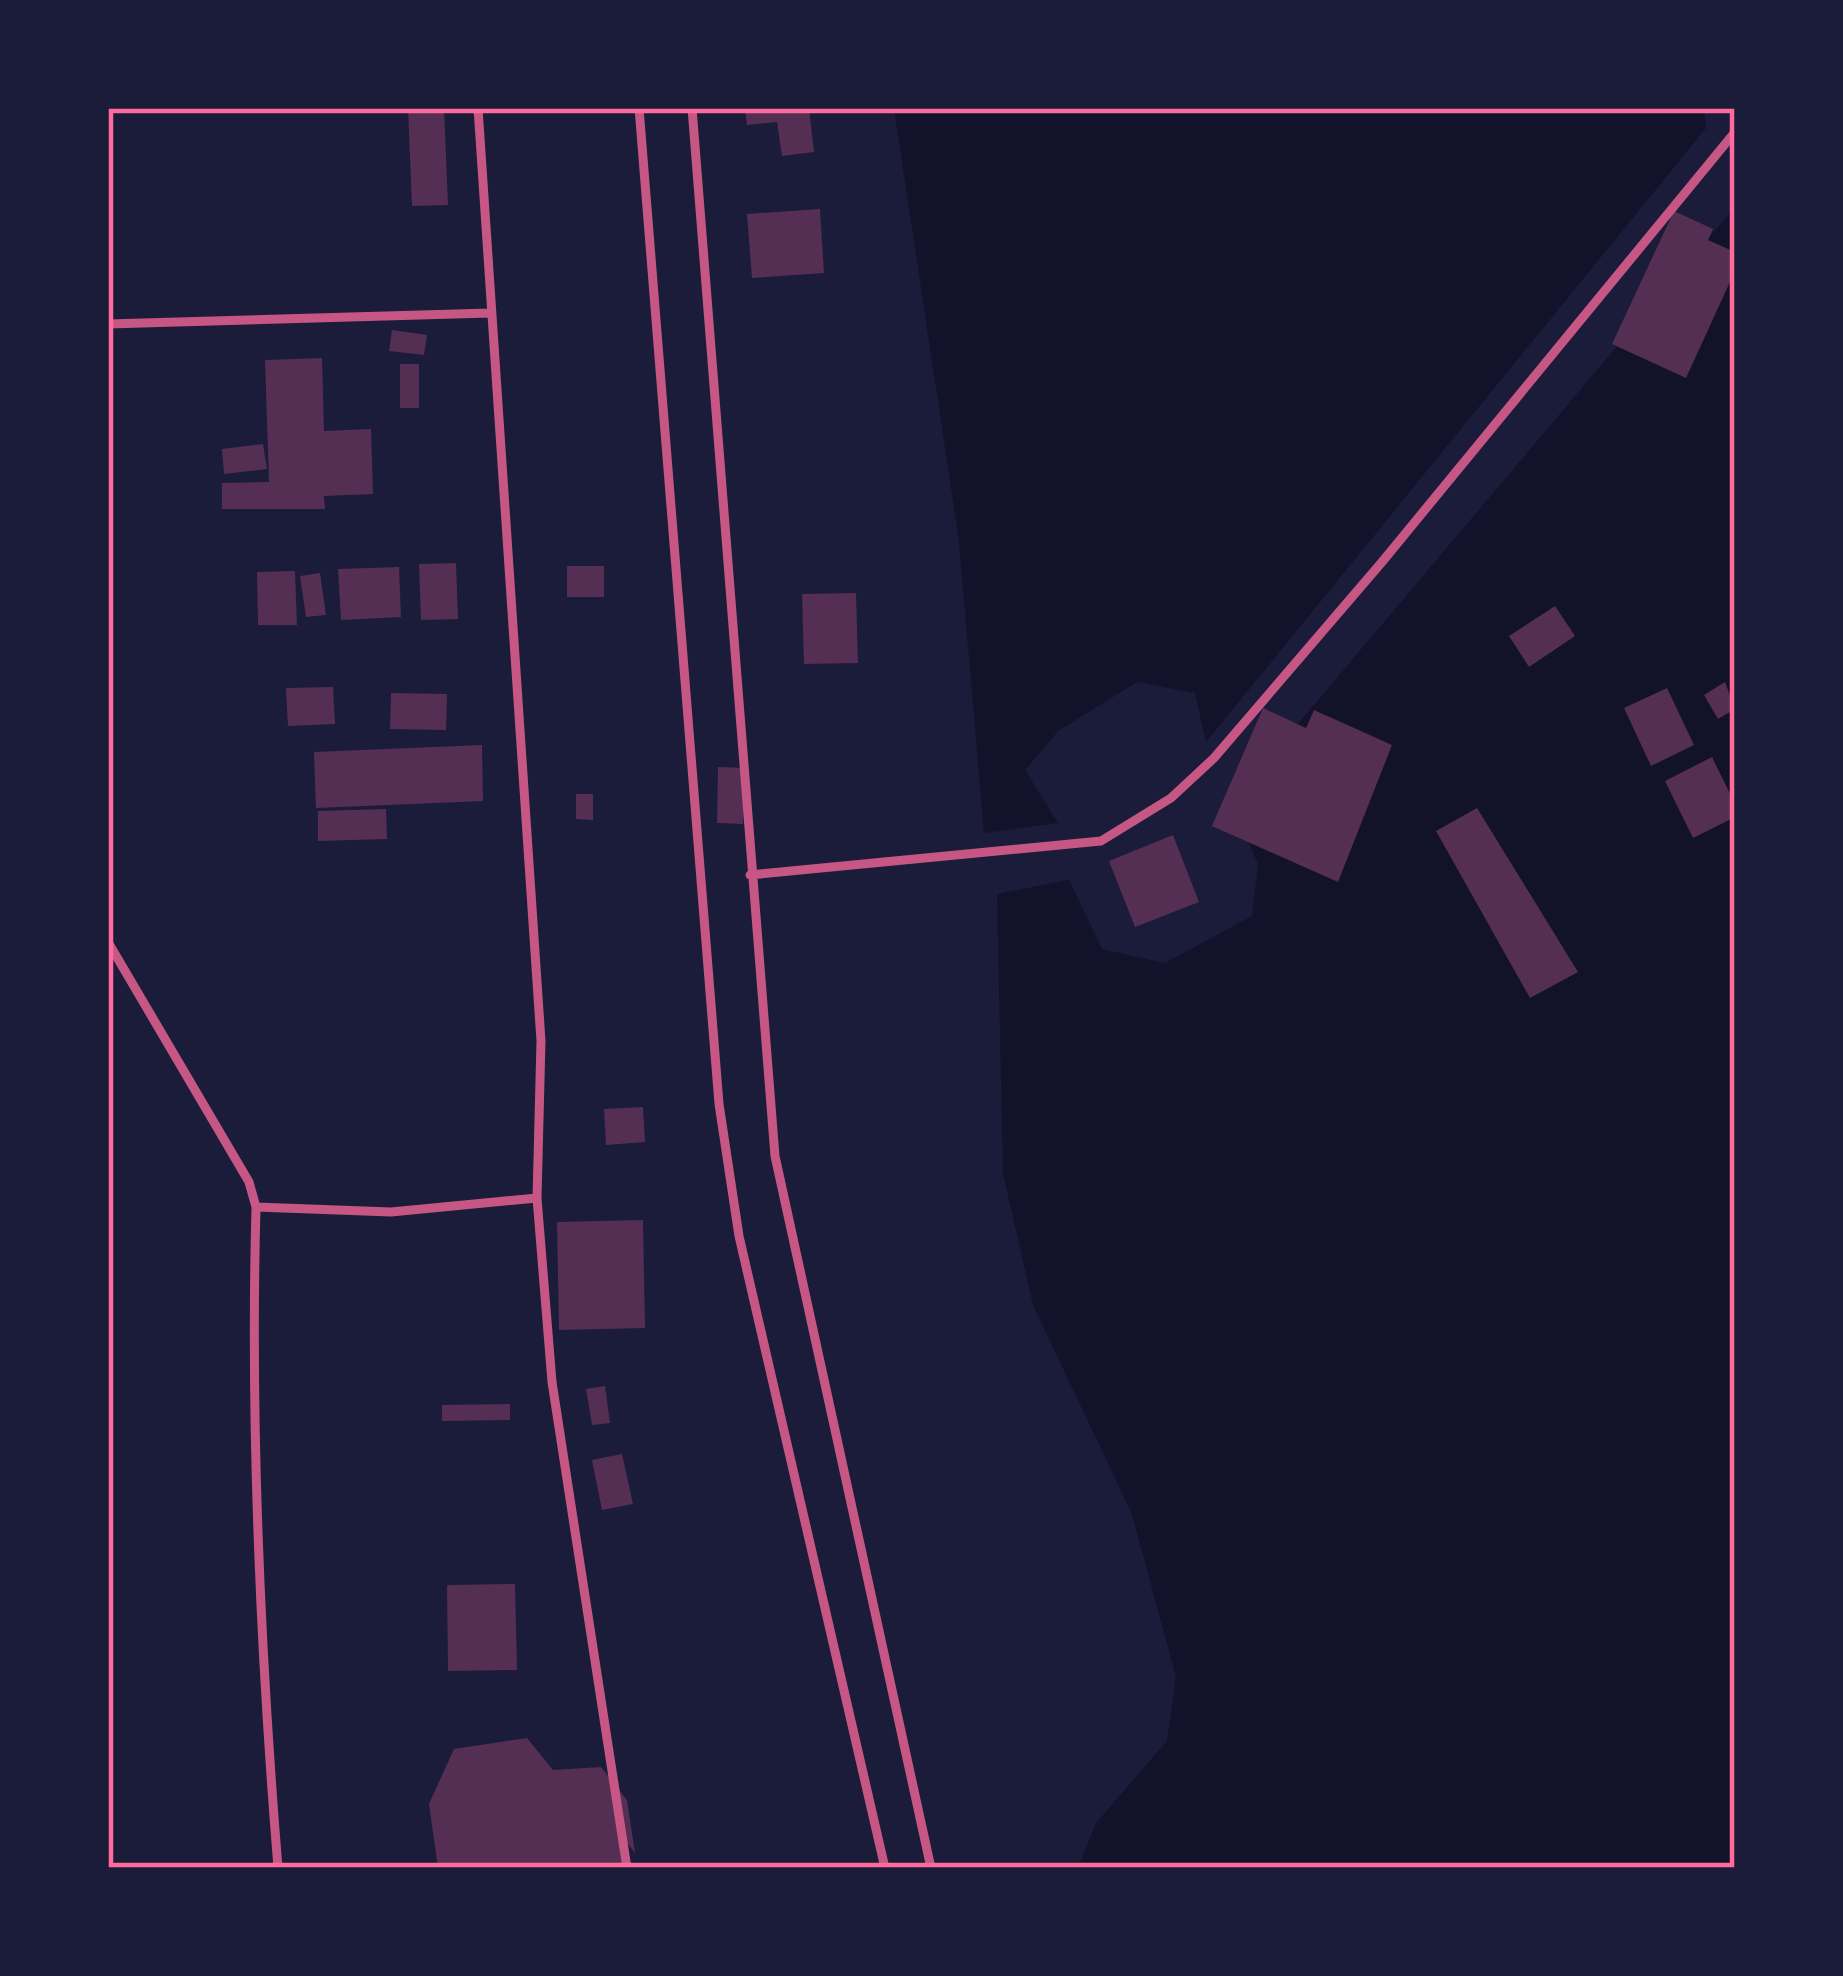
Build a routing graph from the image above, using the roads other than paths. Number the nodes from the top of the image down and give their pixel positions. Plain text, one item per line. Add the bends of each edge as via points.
1 (478, 108) edge
2 (639, 108) edge
3 (692, 108) edge
4 (1735, 132) edge
5 (490, 313) junction
6 (108, 324) edge
7 (750, 875) junction
8 (108, 942) edge
9 (537, 1198) junction
10 (256, 1207) junction
11 (278, 1868) edge
12 (627, 1868) edge
13 (885, 1868) edge
14 (931, 1868) edge

1 - 5 lane
2 - 13 lane via 719,1104 740,1236
3 - 7 lane
4 - 7 lane via 1382,562 1171,798 1101,841
5 - 6 lane
5 - 9 lane via 541,1041
7 - 14 lane via 775,1156
8 - 10 lane via 249,1182
9 - 10 lane via 391,1212
9 - 12 lane via 552,1382
10 - 11 lane via 251,1379

